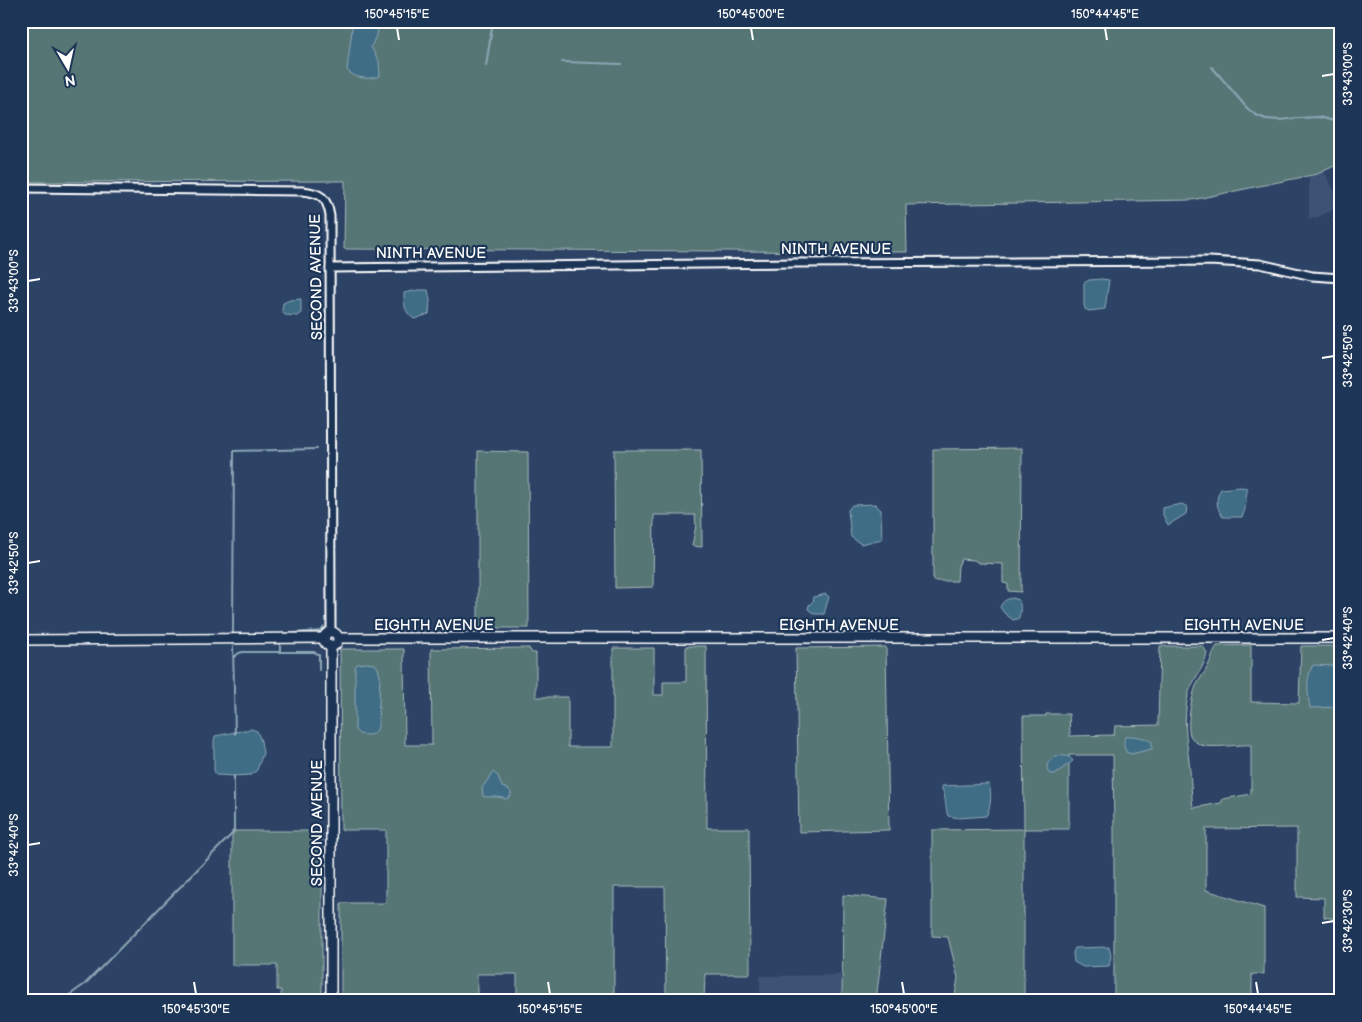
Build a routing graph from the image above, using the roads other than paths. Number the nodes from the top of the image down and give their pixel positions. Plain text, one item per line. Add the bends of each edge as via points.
1 (21, 188) edge
2 (330, 268) junction
3 (1341, 278) edge
4 (1341, 638) edge
5 (329, 639) junction
6 (21, 640) edge
7 (331, 1001) edge

1 - 2 street, SECOND AVENUE via 316,193 328,205
2 - 3 street, NINTH AVENUE via 1209,261 1260,264 1312,276
2 - 5 street, SECOND AVENUE
4 - 5 main road, EIGHTH AVENUE via 338,638 335,633
5 - 6 main road
5 - 7 main road, SECOND AVENUE

